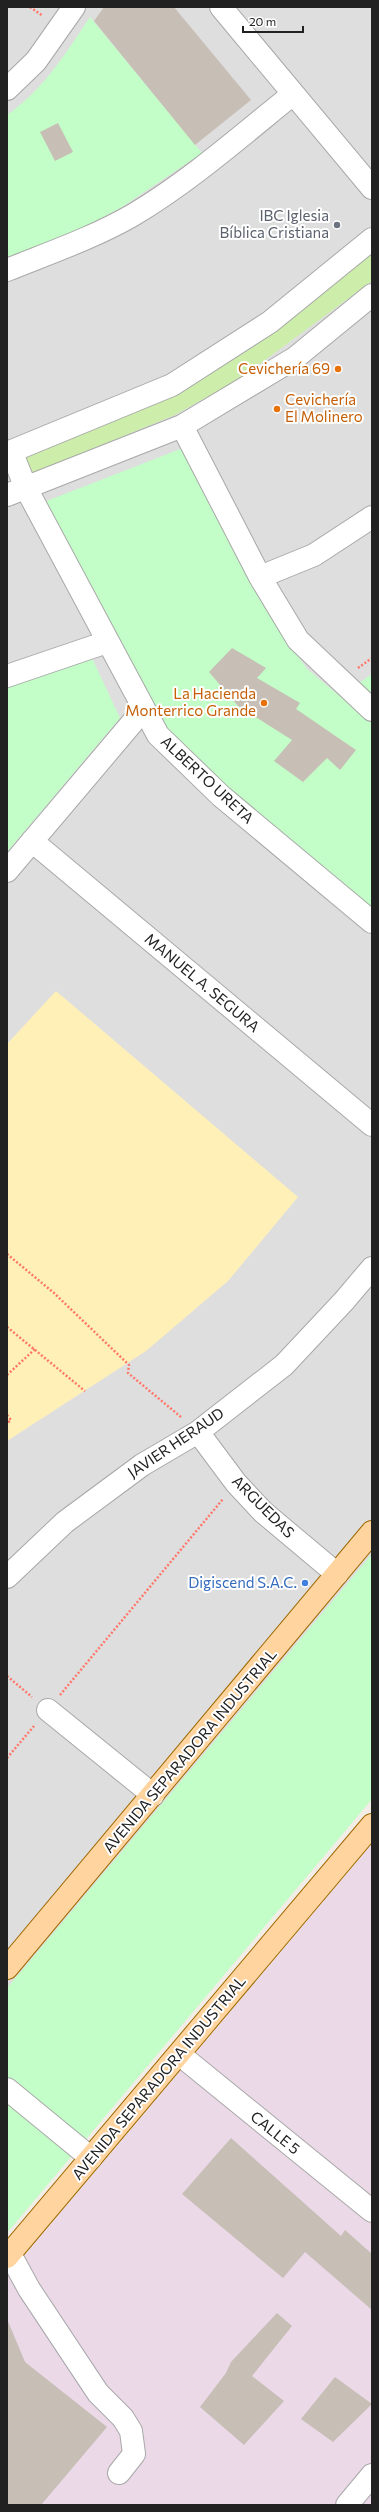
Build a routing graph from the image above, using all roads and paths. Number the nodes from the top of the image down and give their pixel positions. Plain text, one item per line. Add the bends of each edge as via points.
1 (74, 7) edge
2 (221, 7) edge
3 (7, 89) edge
4 (293, 94) junction
5 (372, 188) edge
6 (372, 239) edge
7 (7, 270) edge
8 (372, 295) edge
9 (182, 426) junction
10 (9, 452) edge
11 (16, 491) edge
12 (372, 518) edge
13 (260, 577) junction
14 (107, 642) junction
15 (7, 676) edge
16 (143, 710) junction
17 (372, 710) edge
18 (32, 841) junction
19 (7, 871) edge
20 (372, 922) edge
21 (372, 1125) edge
22 (7, 1254) edge
23 (372, 1268) edge
24 (7, 1327) edge
25 (35, 1349) junction
26 (7, 1375) edge
27 (85, 1391) dead end
28 (7, 1415) edge
29 (7, 1423) edge
30 (198, 1432) junction
31 (236, 1483) junction
32 (372, 1532) edge
33 (337, 1574) junction
34 (7, 1577) edge
35 (7, 1676) edge
36 (48, 1710) junction
37 (7, 1758) edge
38 (153, 1795) junction
39 (372, 1825) edge
40 (7, 1968) edge
41 (179, 2054) junction
42 (7, 2089) edge
43 (91, 2158) junction
44 (372, 2211) edge
45 (8, 2256) edge
46 (119, 2473) dead end
47 (372, 2475) edge
48 (347, 2505) edge

1 - 3 street via 36,61
2 - 4 street
4 - 5 street
4 - 7 street via 175,188 131,216 75,243
6 - 10 street via 270,322 172,385
8 - 9 street via 295,358
9 - 11 street
9 - 13 street
10 - 11 street, ALBERTO URETA
11 - 14 street, ALBERTO URETA
12 - 13 street via 314,555
13 - 17 street via 298,640
14 - 15 street
14 - 16 street, ALBERTO URETA
16 - 18 street
16 - 20 street, ALBERTO URETA via 158,735 221,796
18 - 19 street
18 - 21 street, MANUEL A. SEGURA
22 - 30 path via 54,1293 124,1360 129,1365 128,1373
23 - 30 street, JAVIER HERAUD via 284,1365
24 - 25 path
25 - 26 path
25 - 27 path
28 - 29 path via 11,1420
30 - 31 street, ARGUEDAS
30 - 34 street, JAVIER HERAUD via 142,1465 65,1522
31 - 33 street, ARGUEDAS via 263,1512
31 - 36 path
32 - 33 main road, AVENIDA SEPARADORA INDUSTRIAL
33 - 38 main road, AVENIDA SEPARADORA INDUSTRIAL
35 - 36 path
36 - 37 path
36 - 38 street
38 - 40 main road, AVENIDA SEPARADORA INDUSTRIAL
39 - 41 main road, AVENIDA SEPARADORA INDUSTRIAL
41 - 43 main road, AVENIDA SEPARADORA INDUSTRIAL
41 - 44 street, CALLE 5
42 - 43 street
43 - 45 main road, AVENIDA SEPARADORA INDUSTRIAL
45 - 46 street via 98,2393 131,2431 134,2454
47 - 48 street

